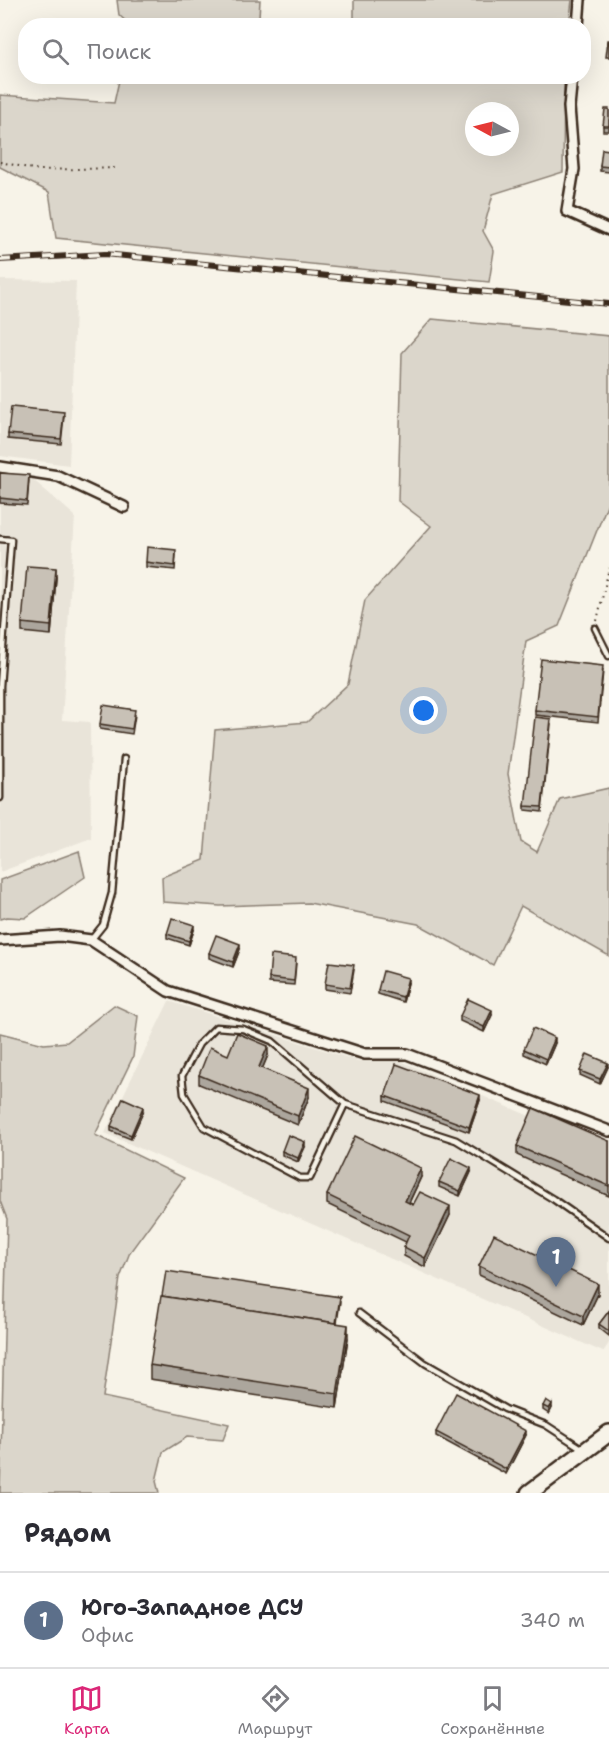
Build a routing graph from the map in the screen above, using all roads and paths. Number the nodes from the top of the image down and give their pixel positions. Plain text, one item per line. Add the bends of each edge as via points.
1 (580, 0) edge
2 (579, 18) edge
3 (572, 84) edge
4 (0, 162) edge
5 (118, 168) dead end
6 (609, 230) edge
7 (0, 467) edge
8 (124, 507) dead end
9 (0, 539) edge
10 (609, 568) edge
11 (595, 628) joint
12 (609, 656) edge
13 (124, 759) dead end
14 (0, 798) edge
15 (0, 940) edge
16 (91, 940) junction
17 (345, 1104) junction
18 (609, 1131) edge
19 (609, 1238) edge
20 (359, 1314) dead end
21 (609, 1432) edge
22 (585, 1451) junction
23 (529, 1493) edge

1 - 2 street
3 - 6 street via 574,169 567,211
4 - 5 path via 38,170
7 - 8 street via 58,476
9 - 14 lane via 11,540 0,686
10 - 11 path
11 - 12 lane
13 - 16 lane via 112,893 103,925
15 - 16 street via 60,936
16 - 18 street via 168,992 365,1054 407,1054
17 - 17 lane via 310,1178 300,1178 204,1127 184,1094 182,1076 199,1044 216,1027 243,1029 272,1041
17 - 19 lane via 456,1140
20 - 22 lane via 425,1363 505,1409 546,1425
21 - 22 highway
22 - 23 highway

